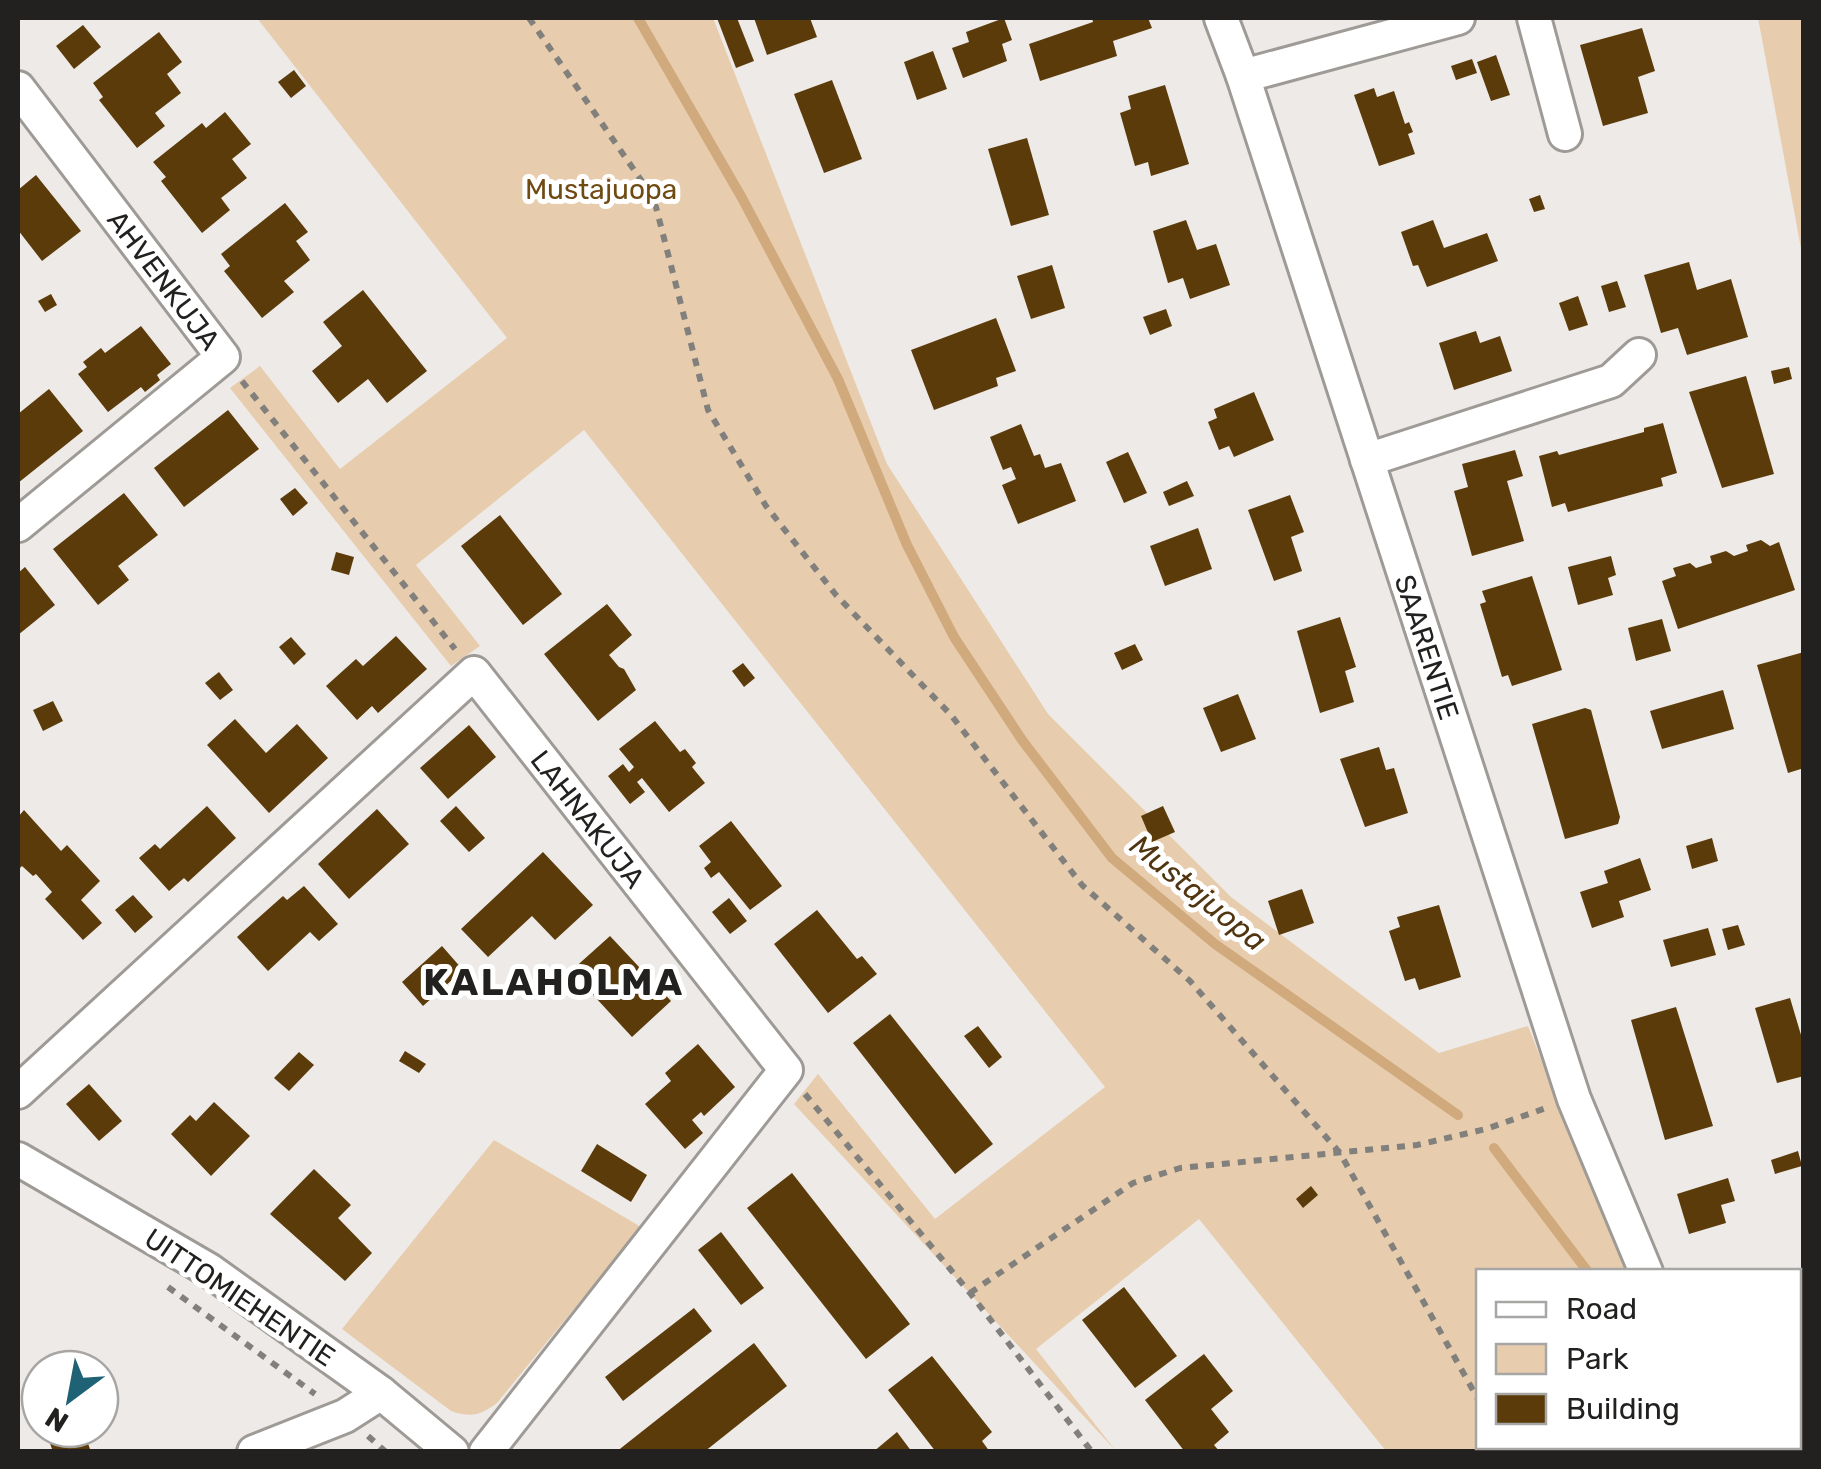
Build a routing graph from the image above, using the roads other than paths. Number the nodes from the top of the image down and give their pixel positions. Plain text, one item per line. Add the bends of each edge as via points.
1 (1221, 18) edge
2 (1458, 18) edge
3 (1534, 18) edge
4 (1243, 76) junction
5 (18, 88) edge
6 (1565, 134) dead end
7 (1639, 355) dead end
8 (1367, 460) junction
9 (18, 524) edge
10 (18, 1092) edge
11 (18, 1159) edge
12 (1645, 1269) edge
13 (381, 1393) junction
14 (254, 1452) edge
15 (452, 1452) edge
16 (486, 1452) edge

1 - 4 street, SAARENTIE
2 - 4 street
3 - 6 street
4 - 8 street, SAARENTIE
5 - 9 street, AHVENKUJA via 223,357
7 - 8 street via 1611,380
8 - 12 street, SAARENTIE via 1574,1098
10 - 16 street, LAHNAKUJA via 474,673 786,1070
11 - 13 street, UITTOMIEHENTIE via 209,1270
13 - 14 street via 345,1416
13 - 15 street, UITTOMIEHENTIE

